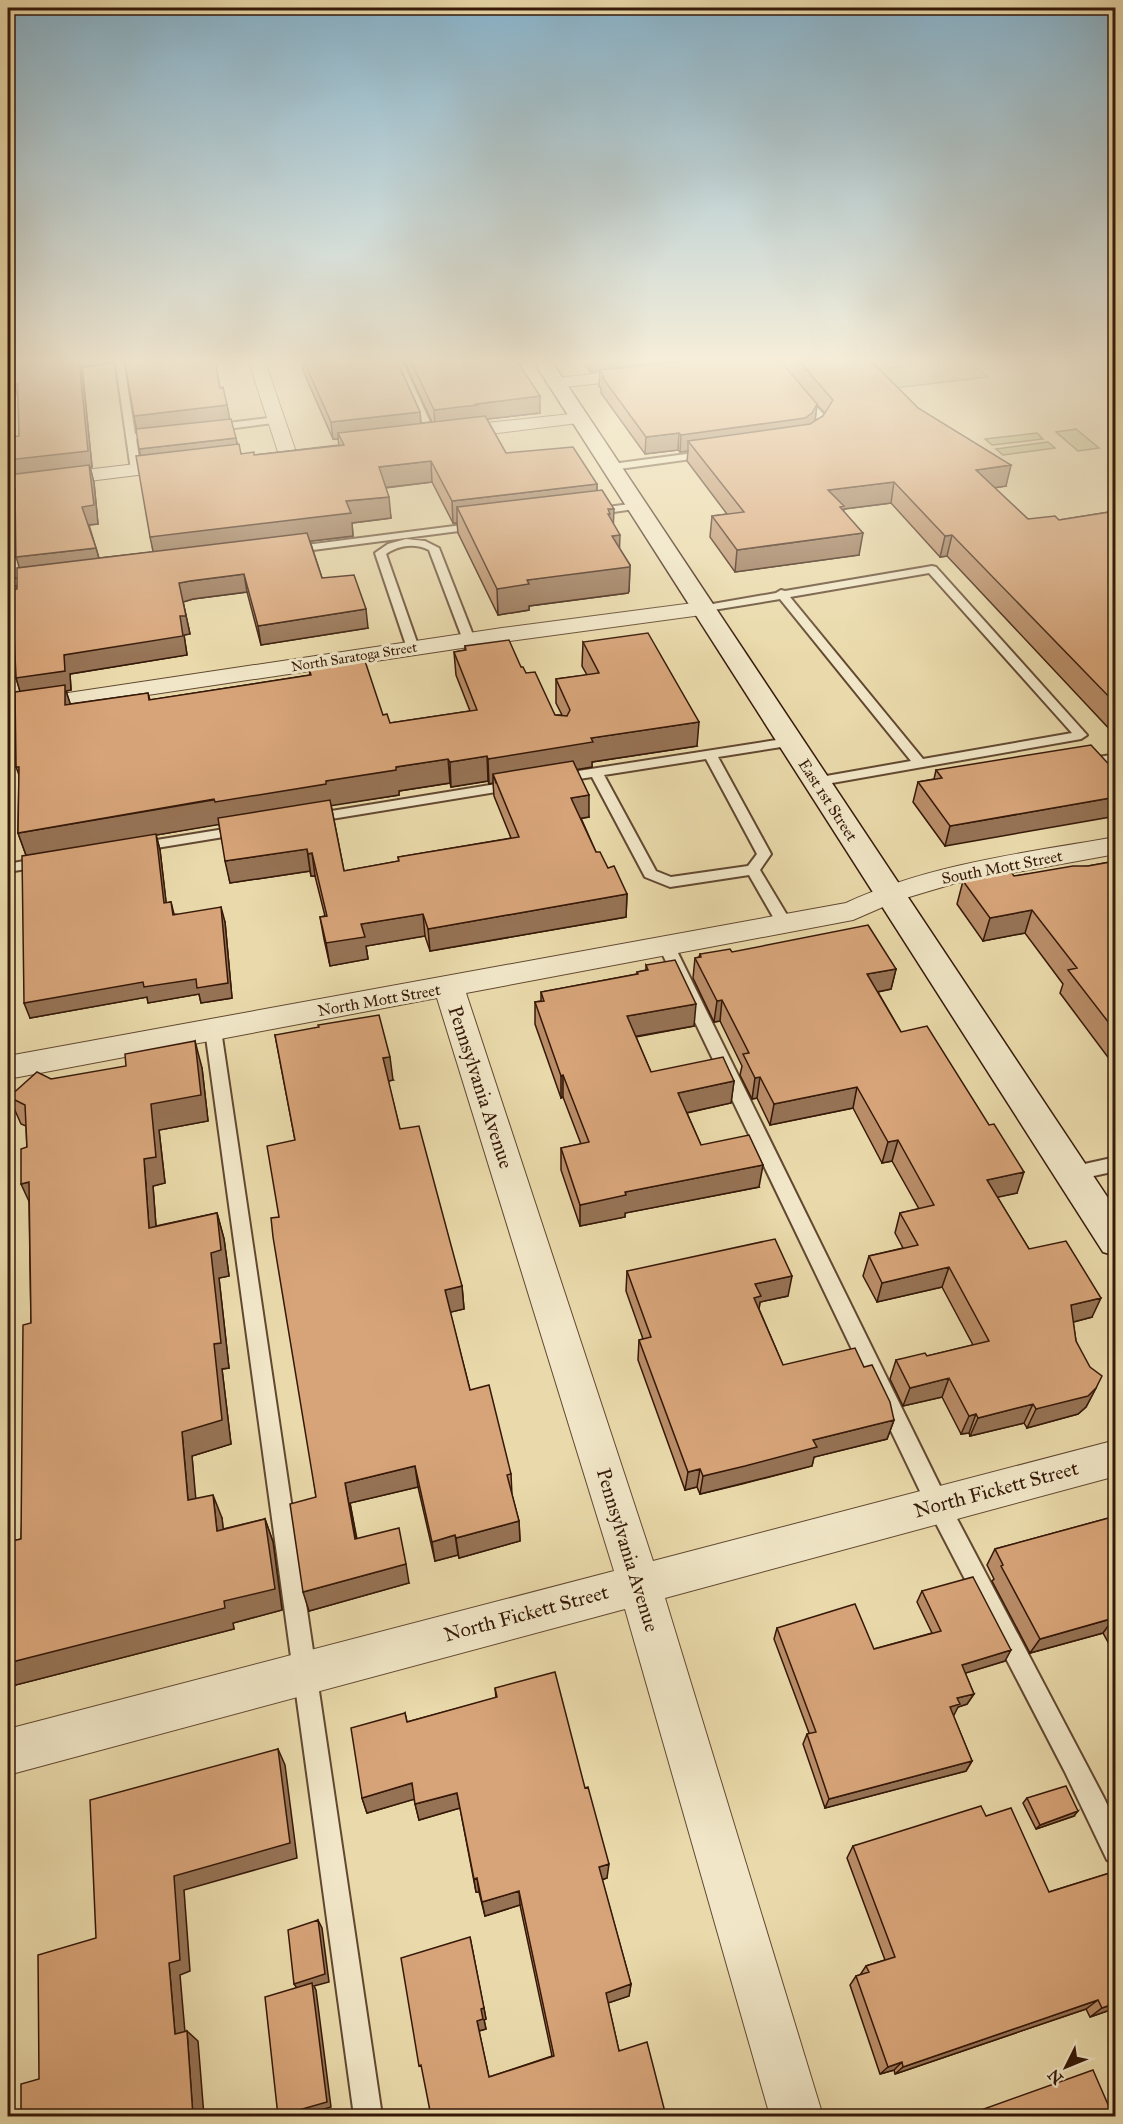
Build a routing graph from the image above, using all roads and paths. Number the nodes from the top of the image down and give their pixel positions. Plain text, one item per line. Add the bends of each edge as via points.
1 (134, 458) edge
2 (606, 458) edge
3 (681, 458) edge
4 (194, 463) edge
5 (612, 467) junction
6 (136, 470) junction
7 (8, 485) edge
8 (637, 506) junction
9 (580, 513) edge
10 (489, 525) edge
11 (280, 551) edge
12 (50, 578) edge
13 (8, 583) edge
14 (781, 593) junction
15 (701, 609) junction
16 (469, 640) junction
17 (413, 648) junction
18 (8, 709) edge
19 (789, 742) junction
20 (1097, 750) edge
21 (710, 754) junction
22 (920, 764) junction
23 (596, 772) junction
24 (1116, 772) edge
25 (547, 780) edge
26 (815, 782) junction
27 (524, 783) edge
28 (301, 820) edge
29 (254, 828) edge
30 (1116, 845) edge
31 (125, 849) edge
32 (54, 860) edge
33 (8, 868) edge
34 (753, 870) junction
35 (889, 894) junction
36 (785, 925) junction
37 (667, 946) junction
38 (449, 988) junction
39 (213, 1030) junction
40 (8, 1067) edge
41 (1116, 1164) edge
42 (1071, 1174) junction
43 (1116, 1241) edge
44 (1116, 1458) edge
45 (938, 1505) junction
46 (639, 1583) junction
47 (305, 1672) junction
48 (8, 1752) edge
49 (1116, 1851) edge
50 (368, 2116) edge
51 (797, 2116) edge

1 - 6 lane
2 - 5 street, East 1st Street
3 - 5 lane
4 - 6 street
5 - 8 street, East 1st Street
6 - 7 street
8 - 9 lane
8 - 15 street, East 1st Street
10 - 11 lane
12 - 13 lane
14 - 15 lane
14 - 20 lane via 932,568
14 - 22 lane
15 - 16 street, North Saratoga Street via 505,643
15 - 19 street, East 1st Street
16 - 17 street, North Saratoga Street
16 - 17 lane via 434,548 418,542 390,546 380,553
17 - 18 street, North Saratoga Street
19 - 21 lane
19 - 26 street, East 1st Street
20 - 22 lane
20 - 24 lane
21 - 23 lane
21 - 34 lane via 764,854
22 - 26 lane
23 - 25 lane
23 - 34 lane via 650,874 670,882
26 - 35 street, East 1st Street
27 - 28 lane
29 - 31 lane
30 - 35 street, South Mott Street via 953,875
32 - 33 lane
34 - 36 lane
35 - 36 street, North Mott Street via 853,911
35 - 42 street, East 1st Street
36 - 37 street, North Mott Street
37 - 38 street, North Mott Street
37 - 45 lane
38 - 39 street, North Mott Street
38 - 46 street, Pennsylvania Avenue
39 - 40 street, North Mott Street
39 - 47 lane
41 - 42 lane
42 - 43 street, East 1st Street
44 - 45 street, North Fickett Street
45 - 46 street, North Fickett Street
45 - 49 lane via 1076,1765
46 - 47 street, North Fickett Street
46 - 51 street, Pennsylvania Avenue
47 - 48 street, North Fickett Street
47 - 50 lane

